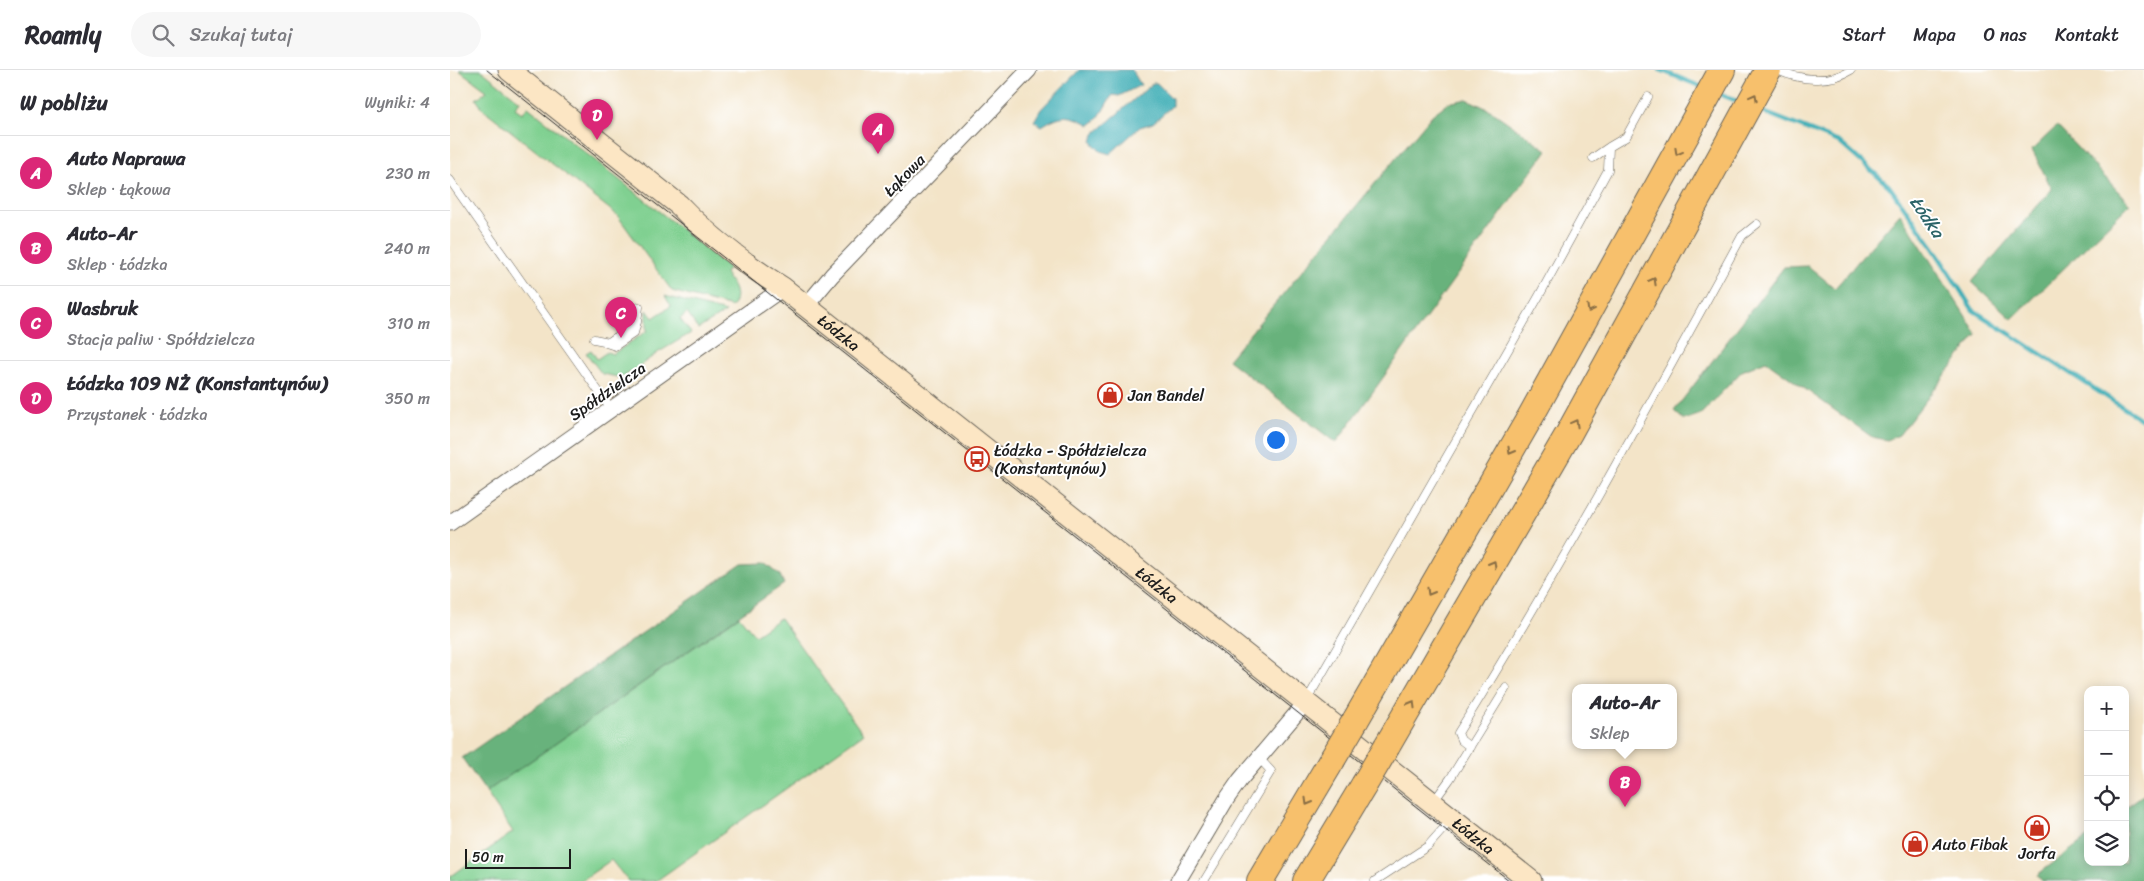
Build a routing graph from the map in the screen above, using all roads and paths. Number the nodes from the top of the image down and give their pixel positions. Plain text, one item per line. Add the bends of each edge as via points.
1 (509, 70) edge
2 (1028, 70) edge
3 (1722, 70) edge
4 (1768, 70) edge
5 (1777, 70) edge
6 (1851, 70) edge
7 (1648, 97) dead end
8 (1609, 148) junction
9 (1593, 158) dead end
10 (450, 180) edge
11 (1757, 224) dead end
12 (783, 288) junction
13 (806, 306) junction
14 (639, 307) dead end
15 (594, 339) dead end
16 (611, 409) junction
17 (450, 523) edge
18 (1506, 688) dead end
19 (1306, 702) junction
20 (1470, 747) junction
21 (1258, 757) junction
22 (1433, 803) junction
23 (1452, 818) junction
24 (1178, 881) edge
25 (1204, 881) edge
26 (1260, 881) edge
27 (1306, 881) edge
28 (1375, 881) edge
29 (1531, 881) edge

1 - 12 main road, Łódzka via 679,205 750,248 765,262
2 - 13 street, Łąkowa
3 -> 26 highway, bridge via 1528,422
27 -> 4 highway, bridge via 1569,433
5 - 6 lane via 1821,80 1842,76
7 - 8 lane via 1626,137
8 - 9 lane
8 - 19 lane via 1608,170
10 - 16 lane
11 - 20 lane via 1742,236 1635,430 1458,733
12 - 13 main road, Łódzka
12 - 16 street, Spółdzielcza
13 - 19 main road, Łódzka
14 - 15 lane via 637,322 606,343
16 - 17 street, Spółdzielcza
18 - 20 lane
19 - 21 street
19 - 22 main road, Łódzka
20 - 22 lane
21 - 24 street via 1226,800
21 - 25 lane via 1271,771
22 - 23 main road, Łódzka
23 - 28 lane via 1428,846
23 - 29 main road, Łódzka

